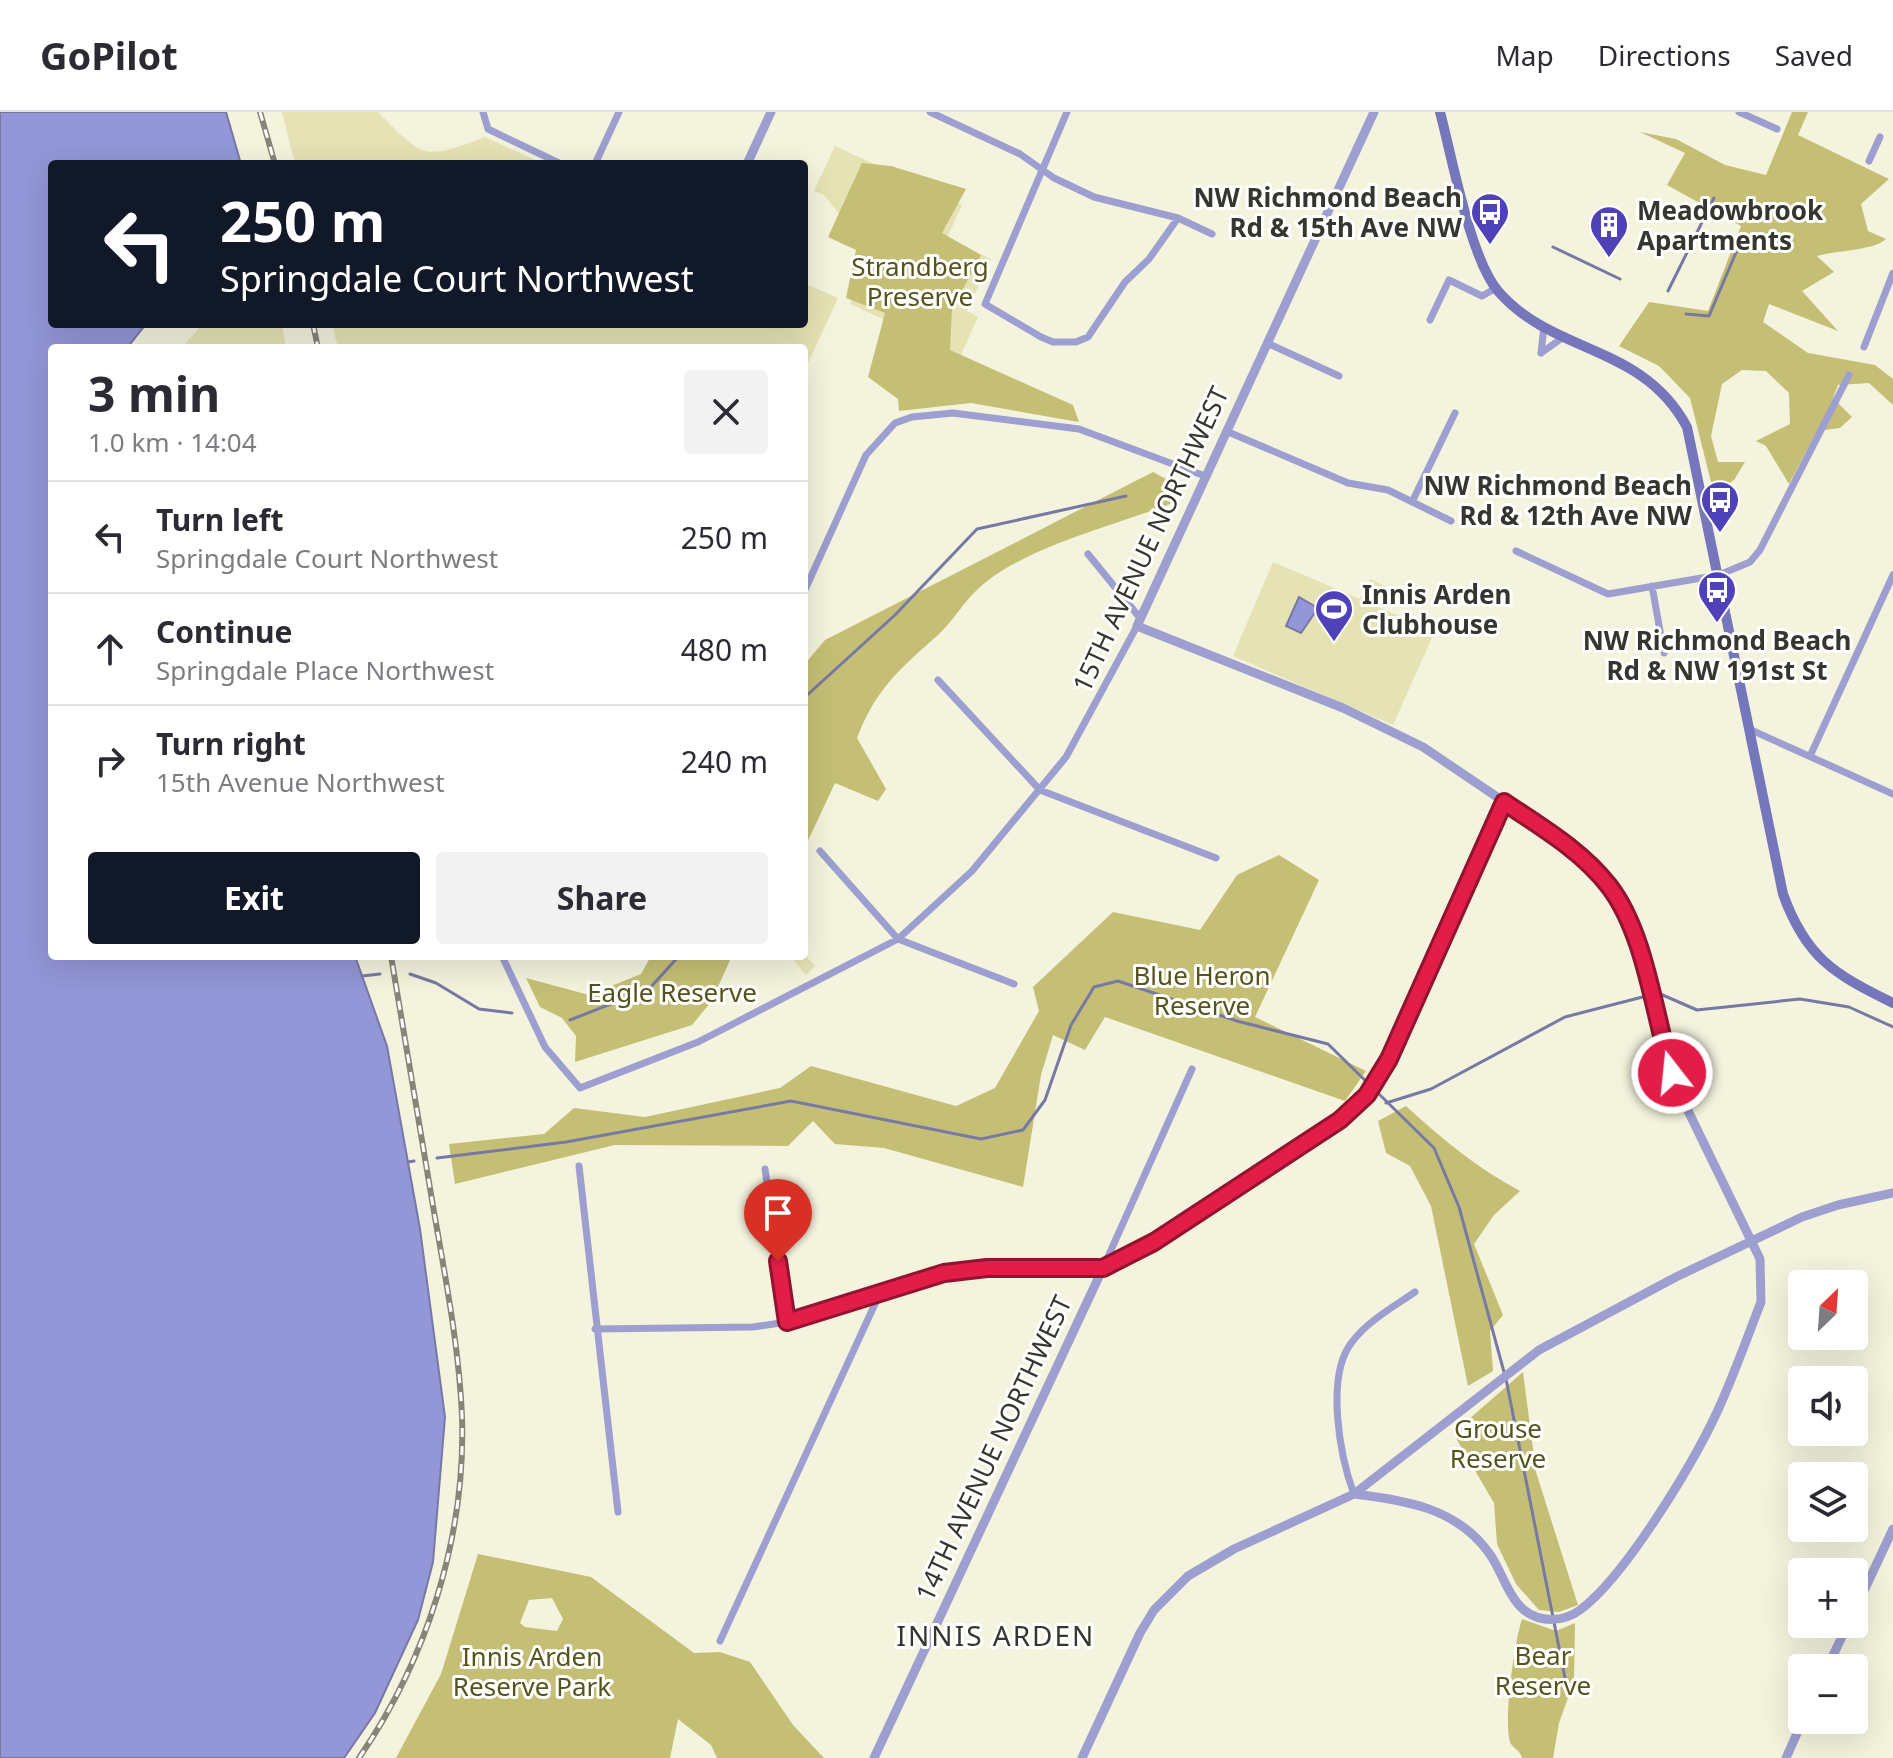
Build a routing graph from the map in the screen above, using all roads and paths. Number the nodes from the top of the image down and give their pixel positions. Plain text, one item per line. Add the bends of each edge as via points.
1 (483, 112) edge
2 (619, 112) edge
3 (771, 112) edge
4 (930, 112) edge
5 (1067, 112) edge
6 (1374, 112) edge
7 (1440, 112) edge
8 (1739, 112) edge
9 (1777, 129) dead end
10 (1880, 137) dead end
11 (553, 160) edge
12 (597, 160) edge
13 (749, 160) edge
14 (1869, 161) dead end
15 (1041, 167) junction
16 (1178, 218) junction
17 (1212, 234) dead end
18 (1893, 273) edge
19 (1496, 288) junction
20 (1430, 320) dead end
21 (1544, 326) junction
22 (1565, 336) junction
23 (1267, 343) junction
24 (1864, 347) dead end
25 (1849, 375) dead end
26 (1339, 376) dead end
27 (1455, 413) dead end
28 (1226, 431) junction
29 (1205, 476) junction
30 (1412, 502) junction
31 (1451, 521) dead end
32 (1516, 551) dead end
33 (1088, 554) dead end
34 (1719, 575) junction
35 (1893, 575) edge
36 (808, 583) edge
37 (1652, 586) junction
38 (1138, 622) junction
39 (1664, 653) dead end
40 (938, 680) dead end
41 (1749, 729) junction
42 (1811, 754) junction
43 (1040, 790) junction
44 (1893, 794) edge
45 (1504, 802) junction
46 (820, 851) dead end
47 (1216, 858) dead end
48 (898, 939) junction
49 (504, 960) edge
50 (1014, 984) dead end
51 (1893, 1003) edge
52 (1192, 1069) dead end
53 (579, 1166) dead end
54 (765, 1169) dead end
55 (1893, 1193) edge
56 (1751, 1240) junction
57 (1103, 1268) junction
58 (1415, 1292) dead end
59 (880, 1293) junction
60 (787, 1322) junction
61 (595, 1329) junction
62 (1354, 1494) junction
63 (618, 1512) dead end
64 (1893, 1529) edge
65 (1868, 1582) edge
66 (720, 1641) dead end
67 (1797, 1734) edge
68 (874, 1758) edge
69 (1082, 1758) edge
70 (1786, 1758) edge

1 - 11 street via 488,129
2 - 12 street
3 - 13 street
4 - 15 street
5 - 15 street
6 - 23 street, 15TH AVENUE NORTHWEST
7 - 19 main road via 1478,250
8 - 9 street
10 - 14 street
15 - 16 street via 1094,197
15 - 16 street via 985,304 1053,342 1088,337
16 - 17 street
18 - 24 street
19 - 20 street via 1482,296 1449,280
19 - 21 main road
21 - 22 main road
21 - 22 street via 1541,353
22 - 34 main road via 1637,370 1676,406 1687,427
23 - 26 street
23 - 28 street, 15TH AVENUE NORTHWEST
25 - 34 street via 1760,550 1750,562
27 - 30 street
28 - 29 street, 15TH AVENUE NORTHWEST
28 - 30 street via 1348,483 1388,490
29 - 36 street via 1108,438 1049,423 933,413 895,423 866,455
29 - 38 street, 15TH AVENUE NORTHWEST
30 - 31 street
32 - 37 street via 1608,594
33 - 38 street
34 - 37 street
34 - 41 main road
35 - 42 street
37 - 39 street
38 - 43 street, 15TH AVENUE NORTHWEST via 1093,713
38 - 45 street via 1377,724 1423,747
40 - 43 street
41 - 42 street
41 - 51 main road via 1783,894 1796,930 1833,971
42 - 44 street
43 - 47 street
43 - 48 street, 15TH AVENUE NORTHWEST via 972,871
45 - 56 street via 1579,855 1623,909 1677,1088
45 - 57 street via 1389,1059 1367,1095 1340,1120 1167,1233
46 - 48 street
48 - 49 street, 15TH AVENUE NORTHWEST via 698,1042 580,1088 545,1047
48 - 50 street
52 - 57 street, 14TH AVENUE NORTHWEST
53 - 61 street
54 - 60 street
55 - 56 street via 1838,1205
56 - 62 street via 1539,1350
56 - 62 street via 1760,1259 1761,1302 1705,1437 1612,1576 1581,1609 1566,1618 1545,1619 1522,1609 1489,1553 1453,1519 1417,1505
57 - 59 street via 944,1273
57 - 68 street, 14TH AVENUE NORTHWEST
58 - 62 street via 1367,1326 1349,1345 1341,1364 1339,1423
59 - 60 street
59 - 66 street
60 - 61 street
61 - 63 street
62 - 69 street via 1234,1549 1171,1590 1140,1633
64 - 65 street
67 - 70 street

